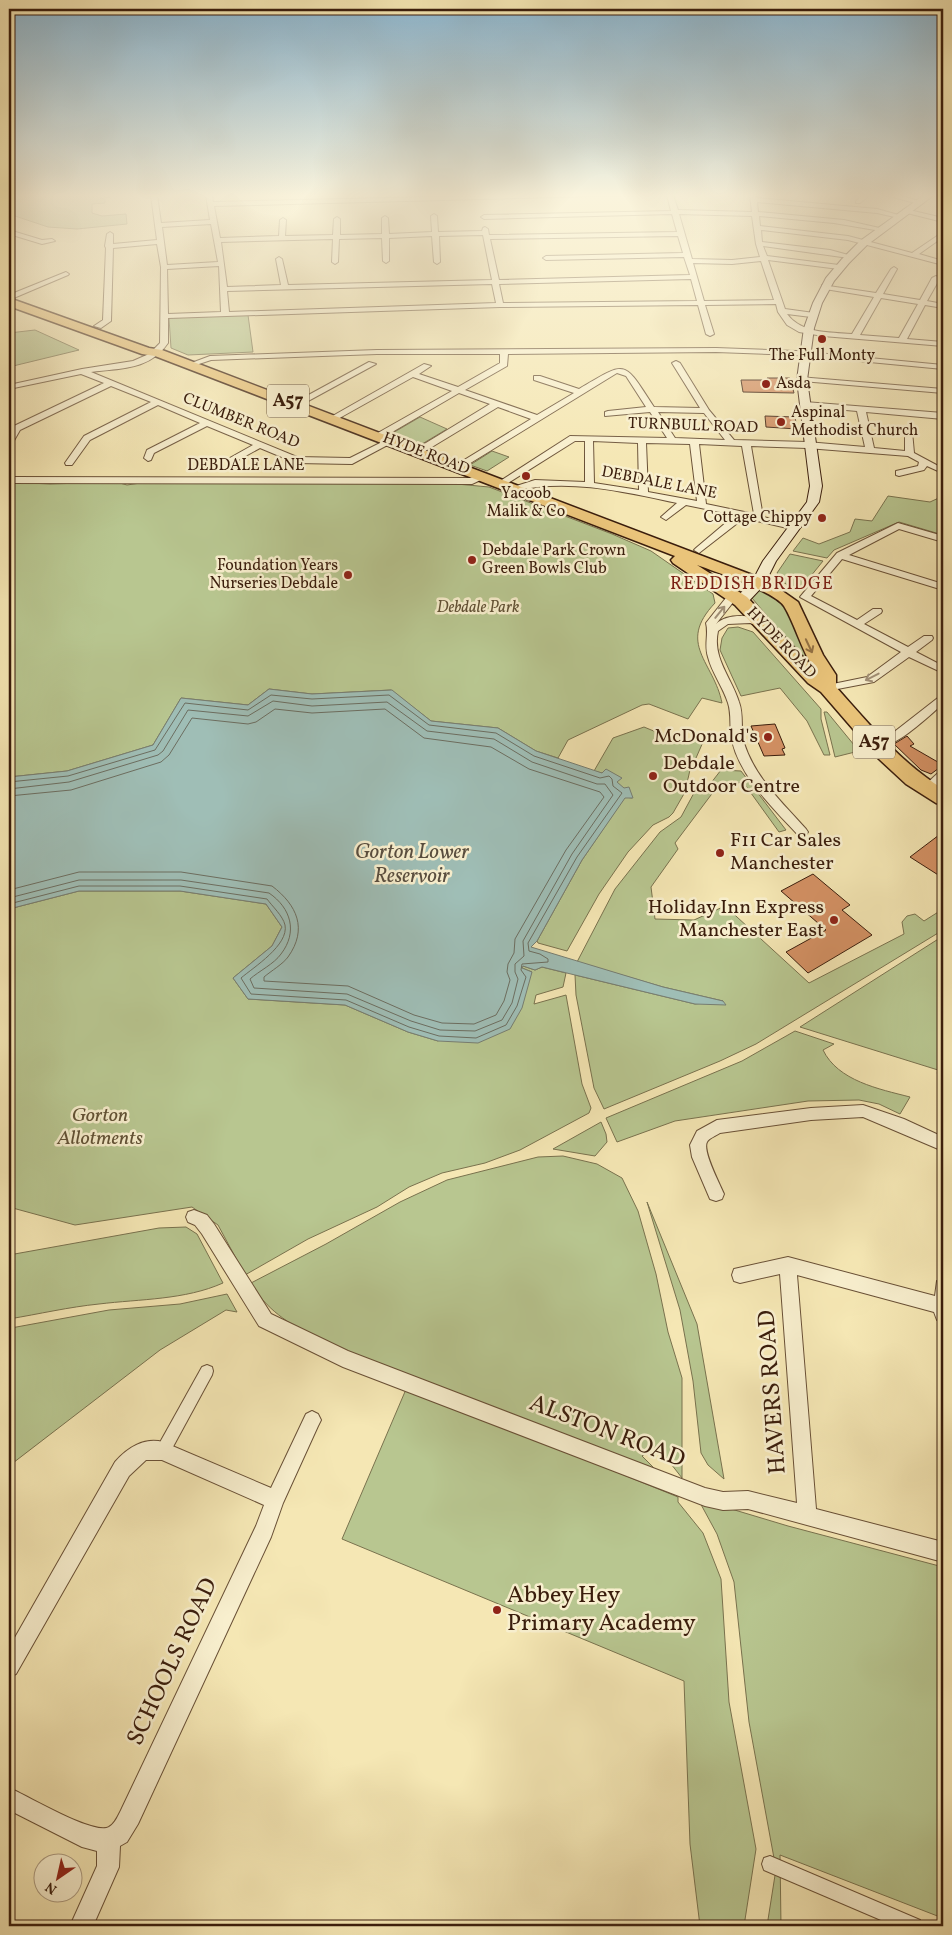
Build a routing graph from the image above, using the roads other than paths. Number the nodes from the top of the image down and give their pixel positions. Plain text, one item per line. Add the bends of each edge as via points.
1 (38, 285) edge
2 (107, 285) edge
3 (164, 285) edge
4 (344, 285) edge
5 (496, 285) edge
6 (695, 285) edge
7 (774, 285) edge
8 (885, 285) edge
9 (932, 285) edge
10 (285, 287) joint
11 (825, 287) joint
12 (224, 288) joint
13 (879, 295) junction
14 (10, 297) edge
15 (700, 302) junction
16 (780, 302) junction
17 (923, 302) junction
18 (500, 306) junction
19 (943, 306) edge
20 (783, 311) junction
21 (225, 313) junction
22 (800, 314) junction
23 (811, 315) junction
24 (163, 316) junction
25 (790, 323) junction
26 (98, 326) junction
27 (807, 331) junction
28 (710, 334) dead end
29 (855, 336) junction
30 (902, 340) junction
31 (943, 344) edge
32 (504, 351) junction
33 (158, 353) junction
34 (804, 355) junction
35 (171, 358) junction
36 (135, 363) junction
37 (676, 363) dead end
38 (372, 364) dead end
39 (190, 365) junction
40 (427, 366) dead end
41 (943, 367) edge
42 (82, 371) junction
43 (412, 374) junction
44 (537, 378) dead end
45 (802, 379) junction
46 (110, 383) junction
47 (9, 387) edge
48 (458, 390) junction
49 (943, 391) edge
50 (579, 392) junction
51 (156, 403) junction
52 (296, 404) junction
53 (497, 404) junction
54 (805, 404) junction
55 (861, 408) junction
56 (653, 409) junction
57 (706, 411) junction
58 (608, 414) dead end
59 (943, 416) edge
60 (333, 418) junction
61 (537, 418) junction
62 (207, 423) junction
63 (13, 428) edge
64 (909, 433) dead end
65 (589, 438) junction
66 (385, 439) junction
67 (642, 439) junction
68 (672, 440) junction
69 (694, 441) junction
70 (9, 442) edge
71 (731, 442) junction
72 (746, 443) junction
73 (260, 445) junction
74 (812, 446) junction
75 (870, 450) junction
76 (419, 451) junction
77 (910, 454) junction
78 (148, 458) dead end
79 (231, 460) dead end
80 (924, 462) junction
81 (69, 463) dead end
82 (459, 467) junction
83 (938, 468) dead end
84 (899, 473) dead end
85 (482, 476) junction
86 (9, 480) edge
87 (590, 485) junction
88 (509, 486) junction
89 (644, 494) junction
90 (683, 502) junction
91 (702, 506) junction
92 (741, 515) junction
93 (666, 517) dead end
94 (759, 519) junction
95 (796, 527) junction
96 (943, 540) edge
97 (661, 546) junction
98 (700, 555) junction
99 (840, 555) junction
100 (943, 587) edge
101 (774, 588) junction
102 (737, 597) junction
103 (877, 610) dead end
104 (724, 621) junction
105 (753, 621) junction
106 (858, 624) junction
107 (713, 629) junction
108 (928, 638) dead end
109 (910, 652) junction
110 (943, 670) edge
111 (827, 688) junction
112 (943, 699) edge
113 (876, 744) junction
114 (943, 775) edge
115 (935, 794) edge
116 (802, 832) dead end
117 (943, 1144) edge
118 (716, 1194) dead end
119 (194, 1217) dead end
120 (788, 1265) junction
121 (740, 1275) dead end
122 (943, 1286) edge
123 (943, 1310) edge
124 (207, 1371) dead end
125 (312, 1420) dead end
126 (157, 1450) junction
127 (275, 1500) junction
128 (807, 1516) junction
129 (943, 1552) edge
130 (9, 1667) edge
131 (9, 1799) edge
132 (109, 1840) junction
133 (770, 1864) dead end
134 (81, 1926) edge
135 (914, 1926) edge

1 - 14 street
2 - 26 street via 107,321
3 - 24 street
4 - 10 street
5 - 18 street
6 - 15 street
7 - 16 street
8 - 13 street
9 - 17 street
10 - 12 street
11 - 13 street
11 - 23 main road
12 - 21 street
13 - 17 street
13 - 29 street
14 - 26 highway, A57
14 - 33 highway, A57
15 - 16 street
15 - 18 street
15 - 28 street
16 - 20 street
17 - 19 street
17 - 30 street
18 - 21 street
20 - 22 street
20 - 25 street
21 - 24 street
22 - 23 street
22 - 25 street
23 - 27 main road
24 - 33 street via 164,343
25 - 27 street
26 - 33 highway, A57 via 154,348
27 - 29 street
27 - 34 main road
29 - 30 street
30 - 31 street
32 - 34 street via 716,350
32 - 39 street via 210,358
32 - 48 street, CLUMBER ROAD via 504,364
33 - 35 highway, A57
33 - 36 street
34 - 41 street
34 - 45 main road
35 - 36 street
35 - 39 highway, A57
36 - 42 street
37 - 57 street
38 - 52 street
39 - 52 highway, HYDE ROAD / A57
40 - 43 street
42 - 46 street, CLUMBER ROAD
42 - 47 street
43 - 48 street
43 - 60 street
44 - 50 street
45 - 49 street
45 - 54 main road
46 - 51 street, CLUMBER ROAD
46 - 63 street
48 - 53 street
48 - 66 street, CLUMBER ROAD
50 - 56 street via 620,370 630,374
50 - 61 street
51 - 62 street, CLUMBER ROAD
51 - 81 street via 87,438
52 - 60 highway, HYDE ROAD / A57
53 - 61 street
53 - 76 street
54 - 55 street
54 - 74 main road
55 - 59 street
55 - 75 street
56 - 57 street
56 - 58 street
56 - 68 street
57 - 71 street
60 - 66 highway, HYDE ROAD / A57
61 - 82 street
62 - 73 street, CLUMBER ROAD
62 - 78 street via 150,452
63 - 70 street
64 - 77 street
65 - 67 street, TURNBULL ROAD
65 - 87 street
65 - 88 street, TURNBULL ROAD via 573,438
66 - 73 street, CLUMBER ROAD via 359,459 341,462 296,460
66 - 76 highway, HYDE ROAD / A57
67 - 68 street, TURNBULL ROAD
67 - 89 street
68 - 69 street, TURNBULL ROAD
69 - 71 street, TURNBULL ROAD
69 - 91 street
71 - 72 street, TURNBULL ROAD
72 - 74 street, TURNBULL ROAD
72 - 94 street
73 - 79 street
74 - 75 street, TURNBULL ROAD
74 - 95 main road via 816,486 813,502
75 - 77 street, TURNBULL ROAD
76 - 82 highway, HYDE ROAD / A57
77 - 80 street
80 - 83 street
80 - 84 street via 921,468
82 - 85 highway, HYDE ROAD / A57
85 - 86 street, DEBDALE LANE via 472,481
85 - 88 highway, HYDE ROAD / A57
87 - 88 street, DEBDALE LANE via 524,483
87 - 89 street, DEBDALE LANE
88 - 97 highway, HYDE ROAD / A57
89 - 90 street, DEBDALE LANE
90 - 91 street, DEBDALE LANE
90 - 93 street
91 - 92 street, DEBDALE LANE
92 - 94 street, DEBDALE LANE
92 - 98 street
94 - 95 street, DEBDALE LANE
95 - 101 main road via 770,561
96 - 99 street via 898,526
97 - 98 highway, HYDE ROAD / A57
97 - 102 highway, HYDE ROAD / A57 via 667,554
98 - 101 highway, HYDE ROAD / A57
98 - 102 highway, A57
99 - 100 street
99 - 101 street
101 - 102 main road
101 - 106 street
101 -> 111 highway, HYDE ROAD / A57 via 828,675
102 - 104 street
102 - 105 highway, HYDE ROAD / A57
107 -> 102 street via 711,623
103 - 106 street
104 - 105 street
104 - 107 street
105 - 111 highway, HYDE ROAD / A57
106 - 109 street
107 - 116 street via 710,651 734,702 738,739 745,763
108 - 109 street
109 - 110 street
109 -> 111 street via 870,680
111 - 113 highway, HYDE ROAD / A57
112 - 113 street via 893,739
113 - 115 highway, HYDE ROAD / A57 via 902,770
114 - 115 street
117 - 118 street via 863,1111 810,1114 717,1127 702,1136 698,1145
119 - 128 street, ALSTON ROAD via 201,1220 219,1246 265,1320 343,1358 705,1496 723,1501 748,1500
120 - 121 street
120 - 123 street
120 - 128 street, HAVERS ROAD
122 - 123 street
124 - 126 street
125 - 127 street, SCHOOLS ROAD
126 - 127 street
126 - 130 street via 135,1455 122,1469
127 - 132 street, SCHOOLS ROAD via 264,1530 130,1816 119,1834
128 - 129 street, ALSTON ROAD
131 - 132 street via 90,1839
132 - 134 street via 108,1868
133 - 135 street

